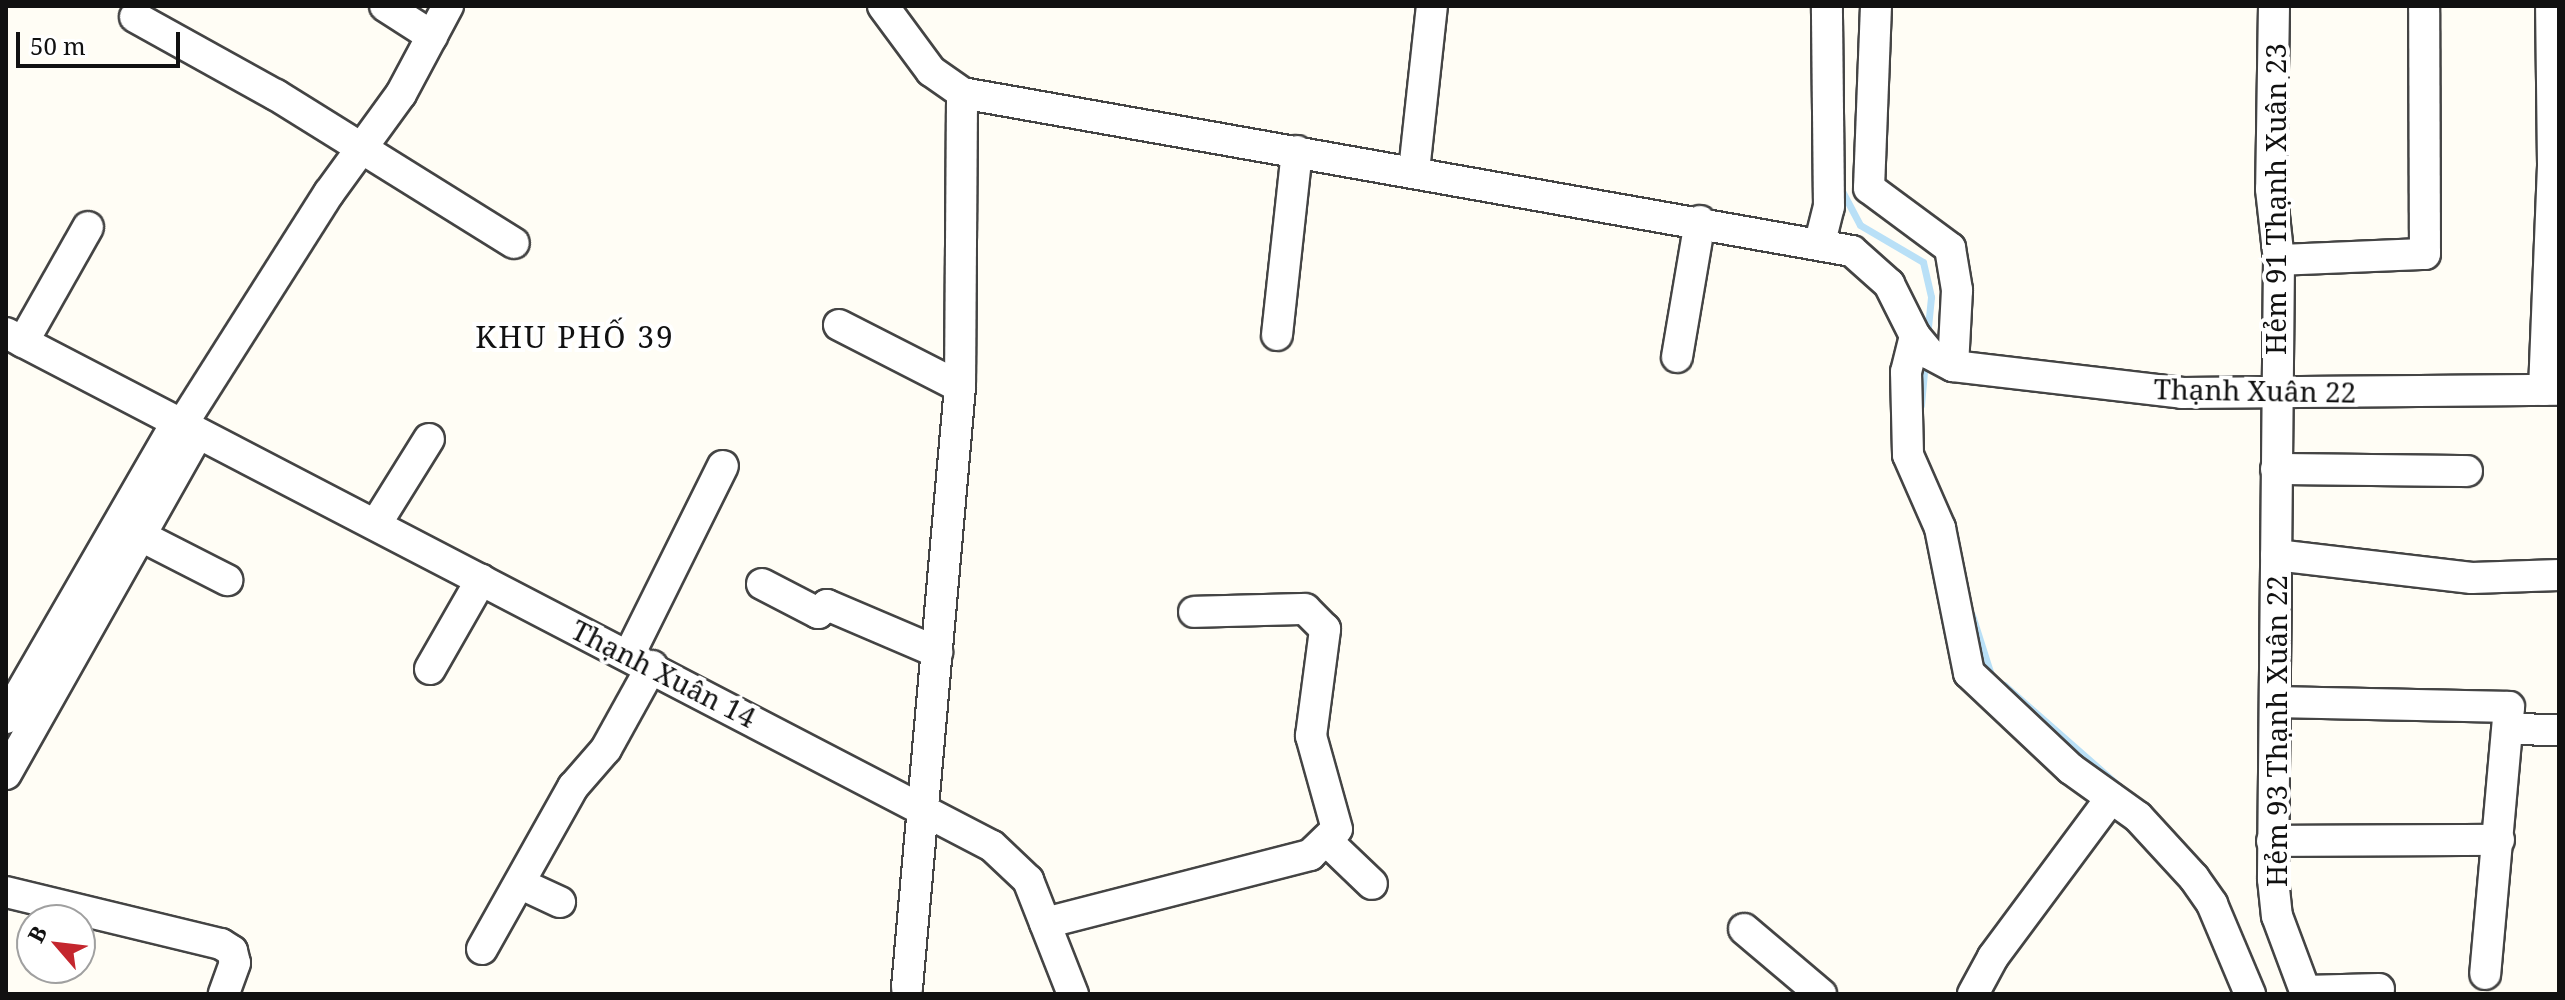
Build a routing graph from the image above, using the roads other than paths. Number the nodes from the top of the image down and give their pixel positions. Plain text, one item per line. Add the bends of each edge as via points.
1 (385, 6) edge
2 (448, 6) edge
3 (883, 6) edge
4 (1432, 6) edge
5 (1827, 6) edge
6 (1876, 6) edge
7 (2274, 6) edge
8 (2424, 6) edge
9 (2551, 6) edge
10 (135, 17) dead end
11 (432, 36) junction
12 (962, 93) junction
13 (361, 150) junction
14 (1297, 151) junction
15 (1414, 171) junction
16 (1700, 221) junction
17 (88, 227) dead end
18 (1820, 242) junction
19 (514, 243) dead end
20 (2279, 260) junction
21 (839, 325) dead end
22 (1277, 335) dead end
23 (1915, 336) junction
24 (14, 338) edge
25 (1677, 357) dead end
26 (1953, 366) junction
27 (960, 387) junction
28 (2551, 390) edge
29 (2277, 392) junction
30 (185, 428) junction
31 (429, 439) dead end
32 (723, 466) dead end
33 (2276, 469) junction
34 (2467, 471) dead end
35 (376, 524) junction
36 (141, 536) junction
37 (2276, 555) junction
38 (2559, 575) edge
39 (227, 580) dead end
40 (481, 580) junction
41 (762, 584) dead end
42 (1194, 612) dead end
43 (937, 652) junction
44 (640, 660) junction
45 (430, 669) dead end
46 (2277, 702) junction
47 (6, 718) edge
48 (2508, 729) junction
49 (2559, 730) edge
50 (6, 774) edge
51 (2111, 798) junction
52 (923, 808) junction
53 (2499, 840) junction
54 (1327, 841) junction
55 (2272, 841) junction
56 (521, 884) junction
57 (1372, 884) dead end
58 (6, 892) edge
59 (560, 902) dead end
60 (1045, 923) junction
61 (1744, 929) dead end
62 (482, 949) dead end
63 (2485, 974) dead end
64 (907, 988) dead end
65 (2379, 989) dead end
66 (2306, 992) edge
67 (224, 994) edge
68 (1073, 994) edge
69 (1821, 994) edge
70 (1973, 994) edge
71 (2250, 994) edge

1 - 11 street
2 - 11 street
3 - 12 street via 931,71
4 - 15 street
5 - 18 street via 1829,207
6 - 26 street via 1869,188 1950,248 1957,290
7 - 20 street, Hẻm 91 Thạnh Xuân 23 via 2271,189
8 - 20 street via 2425,254
9 - 28 street
10 - 13 street via 276,95
11 - 13 street via 401,94
12 - 14 street
12 - 27 street
13 - 19 street
13 - 30 street
14 - 15 street
14 - 22 street
15 - 16 street
16 - 18 street
16 - 25 street
17 - 24 street
18 - 23 street via 1852,251 1889,284
20 - 29 street, Hẻm 91 Thạnh Xuân 23
21 - 27 street
23 - 26 street via 1930,354
23 - 51 street via 1906,372 1908,455 1940,528 1969,673 2071,769
24 - 30 street, Thạnh Xuân 14
26 - 29 street, Thạnh Xuân 22 via 2182,393
27 - 43 street
28 - 29 street, Thạnh Xuân 22
29 - 33 street, Hẻm 93 Thạnh Xuân 22
30 - 35 street, Thạnh Xuân 14
30 - 36 street
30 - 47 street
31 - 35 street
32 - 44 street
33 - 34 street
33 - 37 street, Hẻm 93 Thạnh Xuân 22
35 - 40 street, Thạnh Xuân 14
36 - 39 street
36 - 50 street
37 - 38 street via 2472,578
37 - 46 street, Hẻm 93 Thạnh Xuân 22
40 - 44 street, Thạnh Xuân 14
40 - 45 street
41 - 43 street via 818,613 827,605
42 - 54 street via 1305,609 1325,629 1311,736 1337,829
43 - 52 street
44 - 52 street, Thạnh Xuân 14
44 - 56 street via 606,749 573,787
46 - 48 street via 2509,707
46 - 55 street, Hẻm 93 Thạnh Xuân 22
48 - 49 street
48 - 53 street
51 - 70 street via 1993,957
51 - 71 street via 2138,817 2194,878 2212,904
52 - 60 street, Thạnh Xuân 14 via 992,846 1028,880
52 - 64 street
53 - 55 street
53 - 63 street
54 - 57 street
54 - 60 street via 1310,855
55 - 66 street, Hẻm 93 Thạnh Xuân 22 via 2277,916
56 - 59 street
56 - 62 street
58 - 67 street via 221,944 232,951 235,963
60 - 68 street, Thạnh Xuân 14
61 - 69 street
65 - 66 street, Hẻm 93 Thạnh Xuân 22

